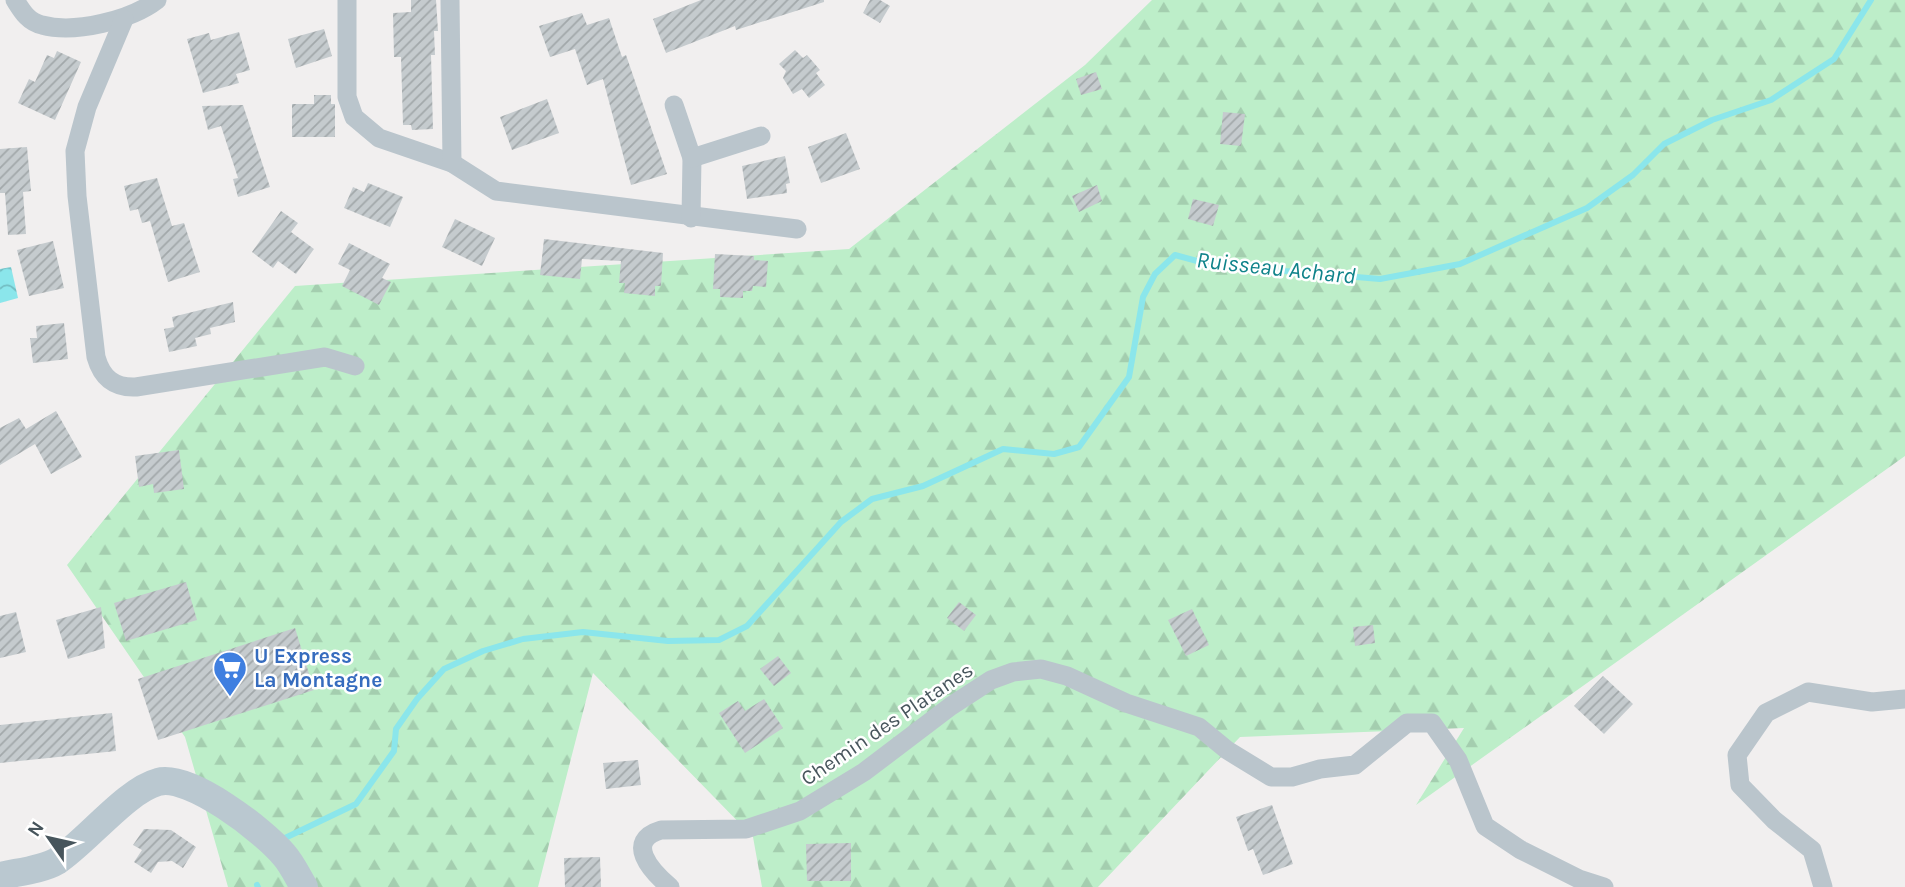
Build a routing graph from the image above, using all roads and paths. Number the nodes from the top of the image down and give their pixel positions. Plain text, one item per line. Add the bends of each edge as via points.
1 (15, 0) edge
2 (157, 0) edge
3 (347, 0) edge
4 (450, 0) edge
5 (124, 19) junction
6 (674, 105) dead end
7 (761, 136) dead end
8 (692, 158) junction
9 (452, 163) junction
10 (691, 218) junction
11 (797, 229) dead end
12 (355, 366) dead end
13 (1905, 699) edge
14 (0, 876) edge
15 (304, 887) edge
16 (670, 887) edge
17 (1604, 887) edge
18 (1823, 887) edge

1 - 5 street via 25,16 41,25
2 - 5 street
3 - 9 street via 347,97 354,117 379,138
4 - 9 street
5 - 12 street via 87,107 75,151 96,357 103,376 128,388 325,357
6 - 8 street
7 - 8 street
8 - 10 street
9 - 10 street via 496,191
10 - 11 street
13 - 18 street via 1872,702 1808,692 1766,713 1737,755 1740,785 1812,850
14 - 15 street via 55,862 138,792 159,781 179,782 253,826 285,856
16 - 17 street, Chemin des Platanes via 642,849 650,833 746,829 800,811 864,772 991,680 1041,669 1199,727 1271,777 1355,765 1407,723 1432,723 1458,760 1485,826 1521,850

